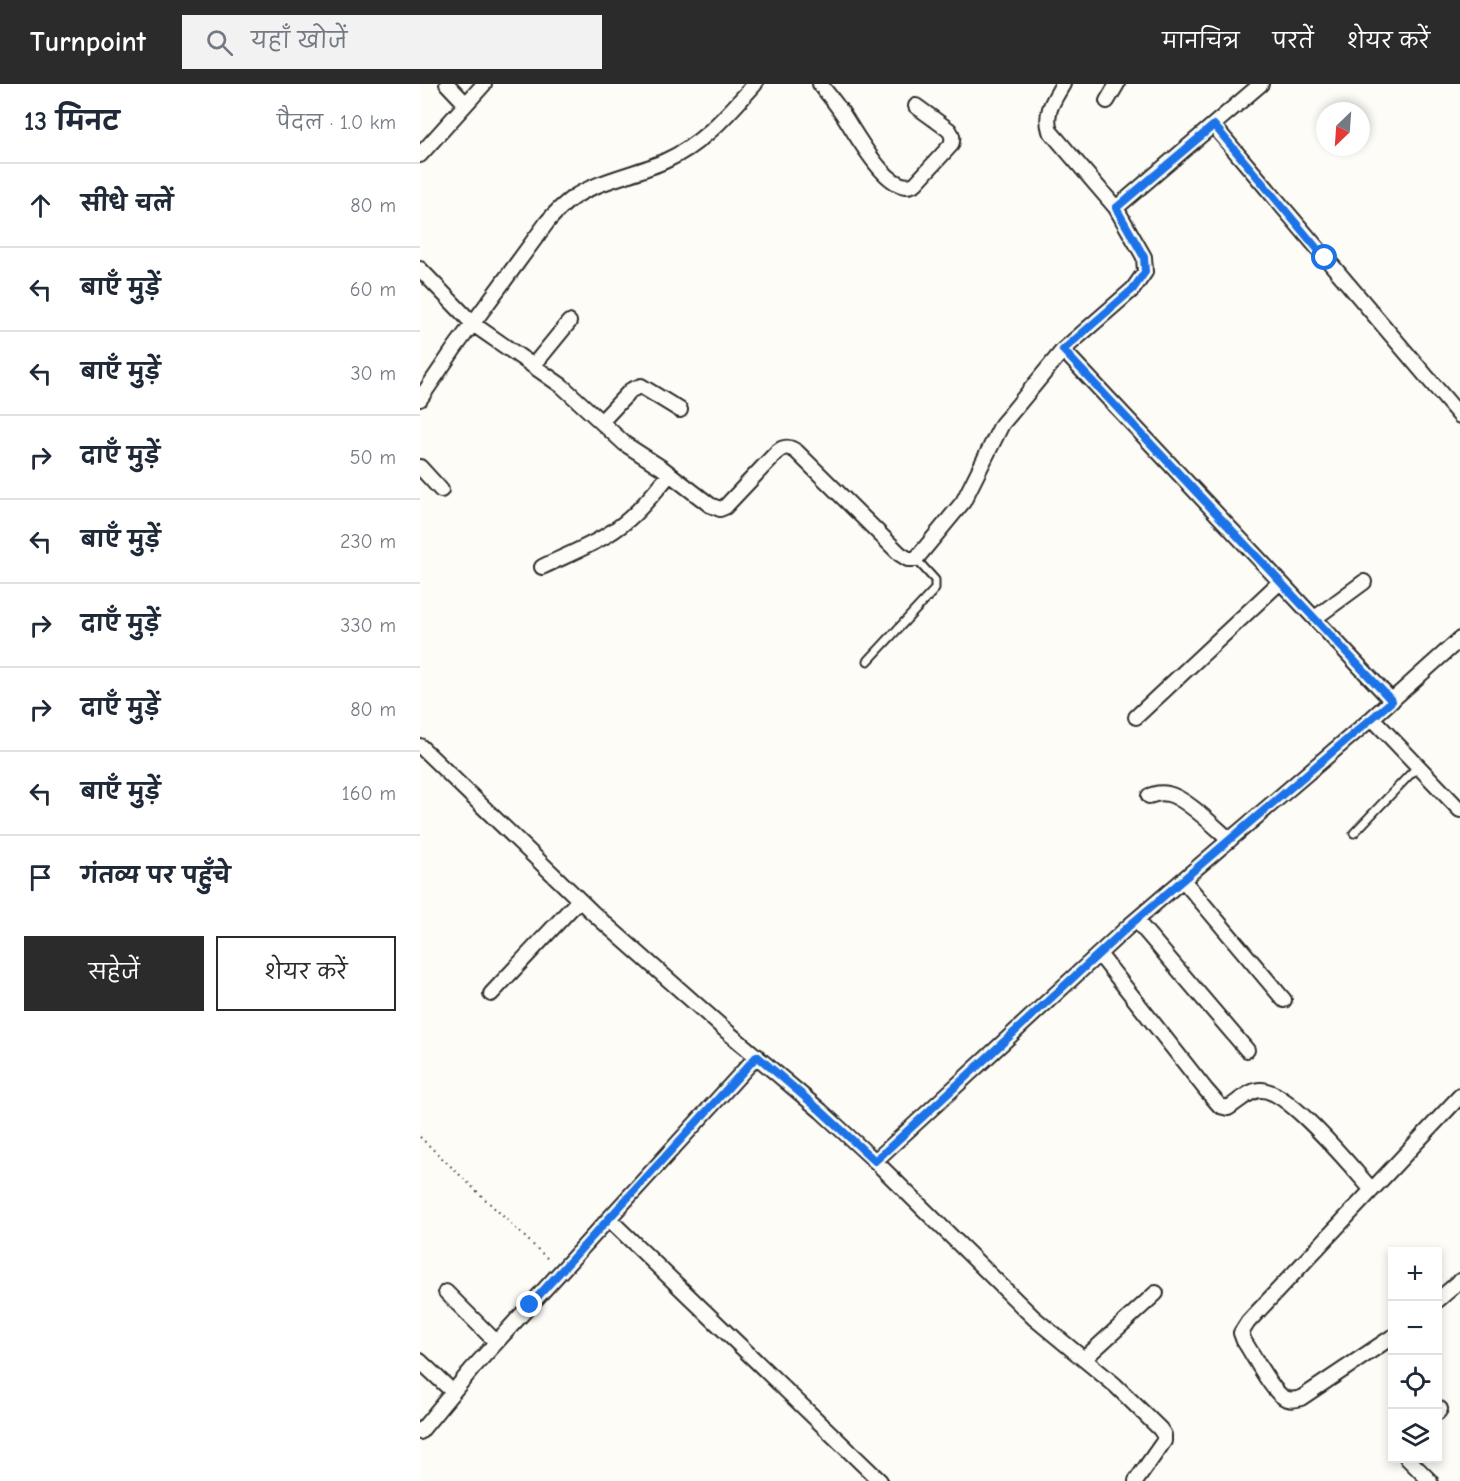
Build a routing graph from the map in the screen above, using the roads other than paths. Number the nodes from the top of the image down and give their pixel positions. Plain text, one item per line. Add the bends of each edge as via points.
1 (447, 84) edge
2 (484, 84) edge
3 (755, 84) edge
4 (820, 84) edge
5 (1063, 84) edge
6 (1117, 84) edge
7 (1261, 84) edge
8 (1107, 101) dead end
9 (466, 104) junction
10 (916, 106) dead end
11 (1214, 125) junction
12 (420, 155) edge
13 (1116, 208) junction
14 (421, 272) edge
15 (569, 322) dead end
16 (473, 324) junction
17 (1063, 350) junction
18 (533, 366) junction
19 (420, 399) edge
20 (680, 410) dead end
21 (1460, 416) edge
22 (601, 422) junction
23 (420, 467) edge
24 (670, 474) junction
25 (441, 490) dead end
26 (916, 559) junction
27 (542, 567) dead end
28 (1280, 582) junction
29 (1364, 582) dead end
30 (1315, 618) junction
31 (1460, 639) edge
32 (868, 661) dead end
33 (1392, 701) junction
34 (1136, 717) dead end
35 (1372, 718) junction
36 (420, 746) edge
37 (1418, 766) junction
38 (1149, 796) dead end
39 (1460, 810) edge
40 (1354, 833) dead end
41 (1230, 840) junction
42 (1184, 880) junction
43 (579, 900) junction
44 (1136, 920) junction
45 (1099, 954) junction
46 (491, 994) dead end
47 (1284, 1000) dead end
48 (1247, 1050) dead end
49 (757, 1056) junction
50 (1460, 1096) edge
51 (875, 1161) junction
52 (1372, 1190) junction
53 (609, 1219) junction
54 (1460, 1281) edge
55 (446, 1292) dead end
56 (1156, 1293) dead end
57 (1442, 1296) edge
58 (1388, 1340) edge
59 (496, 1342) junction
60 (1084, 1359) junction
61 (420, 1361) edge
62 (453, 1392) junction
63 (420, 1432) edge
64 (1412, 1463) edge
65 (880, 1481) edge
66 (1136, 1481) edge
67 (1430, 1481) edge

1 - 9 street
2 - 9 street
3 - 16 street via 720,123 687,149 665,162 572,198 548,221
4 - 10 street via 875,164 910,187 952,141 949,130
5 - 13 street via 1049,110 1050,131
6 - 8 street
7 - 11 street
9 - 12 street
11 - 13 street
11 - 21 street
13 - 17 street via 1144,257 1145,272 1133,289
14 - 16 street
15 - 18 street
16 - 18 street
16 - 19 street
17 - 26 street via 1002,424 963,502
17 - 28 street
18 - 22 street
20 - 22 street via 641,386 631,390
22 - 24 street via 625,444
23 - 25 street
24 - 26 street via 720,509 777,452 792,448 900,554
24 - 27 street via 612,532
26 - 32 lane via 934,580 935,589
28 - 30 street
28 - 34 street
29 - 30 street
30 - 33 street
31 - 33 street
33 - 35 street
35 - 37 street
35 - 41 street
36 - 43 street
37 - 39 street
37 - 40 lane
38 - 41 street via 1172,794
41 - 42 street
42 - 44 street
42 - 47 street
43 - 46 street
43 - 49 street
44 - 45 street
44 - 48 street
45 - 51 street
45 - 52 street via 1220,1106 1228,1108 1253,1091 1278,1094
49 - 51 street
49 - 53 street
50 - 52 street
51 - 60 street via 1034,1318
52 - 58 street via 1241,1333 1277,1392 1294,1400
53 - 59 street
53 - 65 street
54 - 57 street
55 - 59 street
56 - 60 street
59 - 62 street
60 - 66 street via 1164,1436 1162,1446
61 - 62 street
62 - 63 street
64 - 67 street

